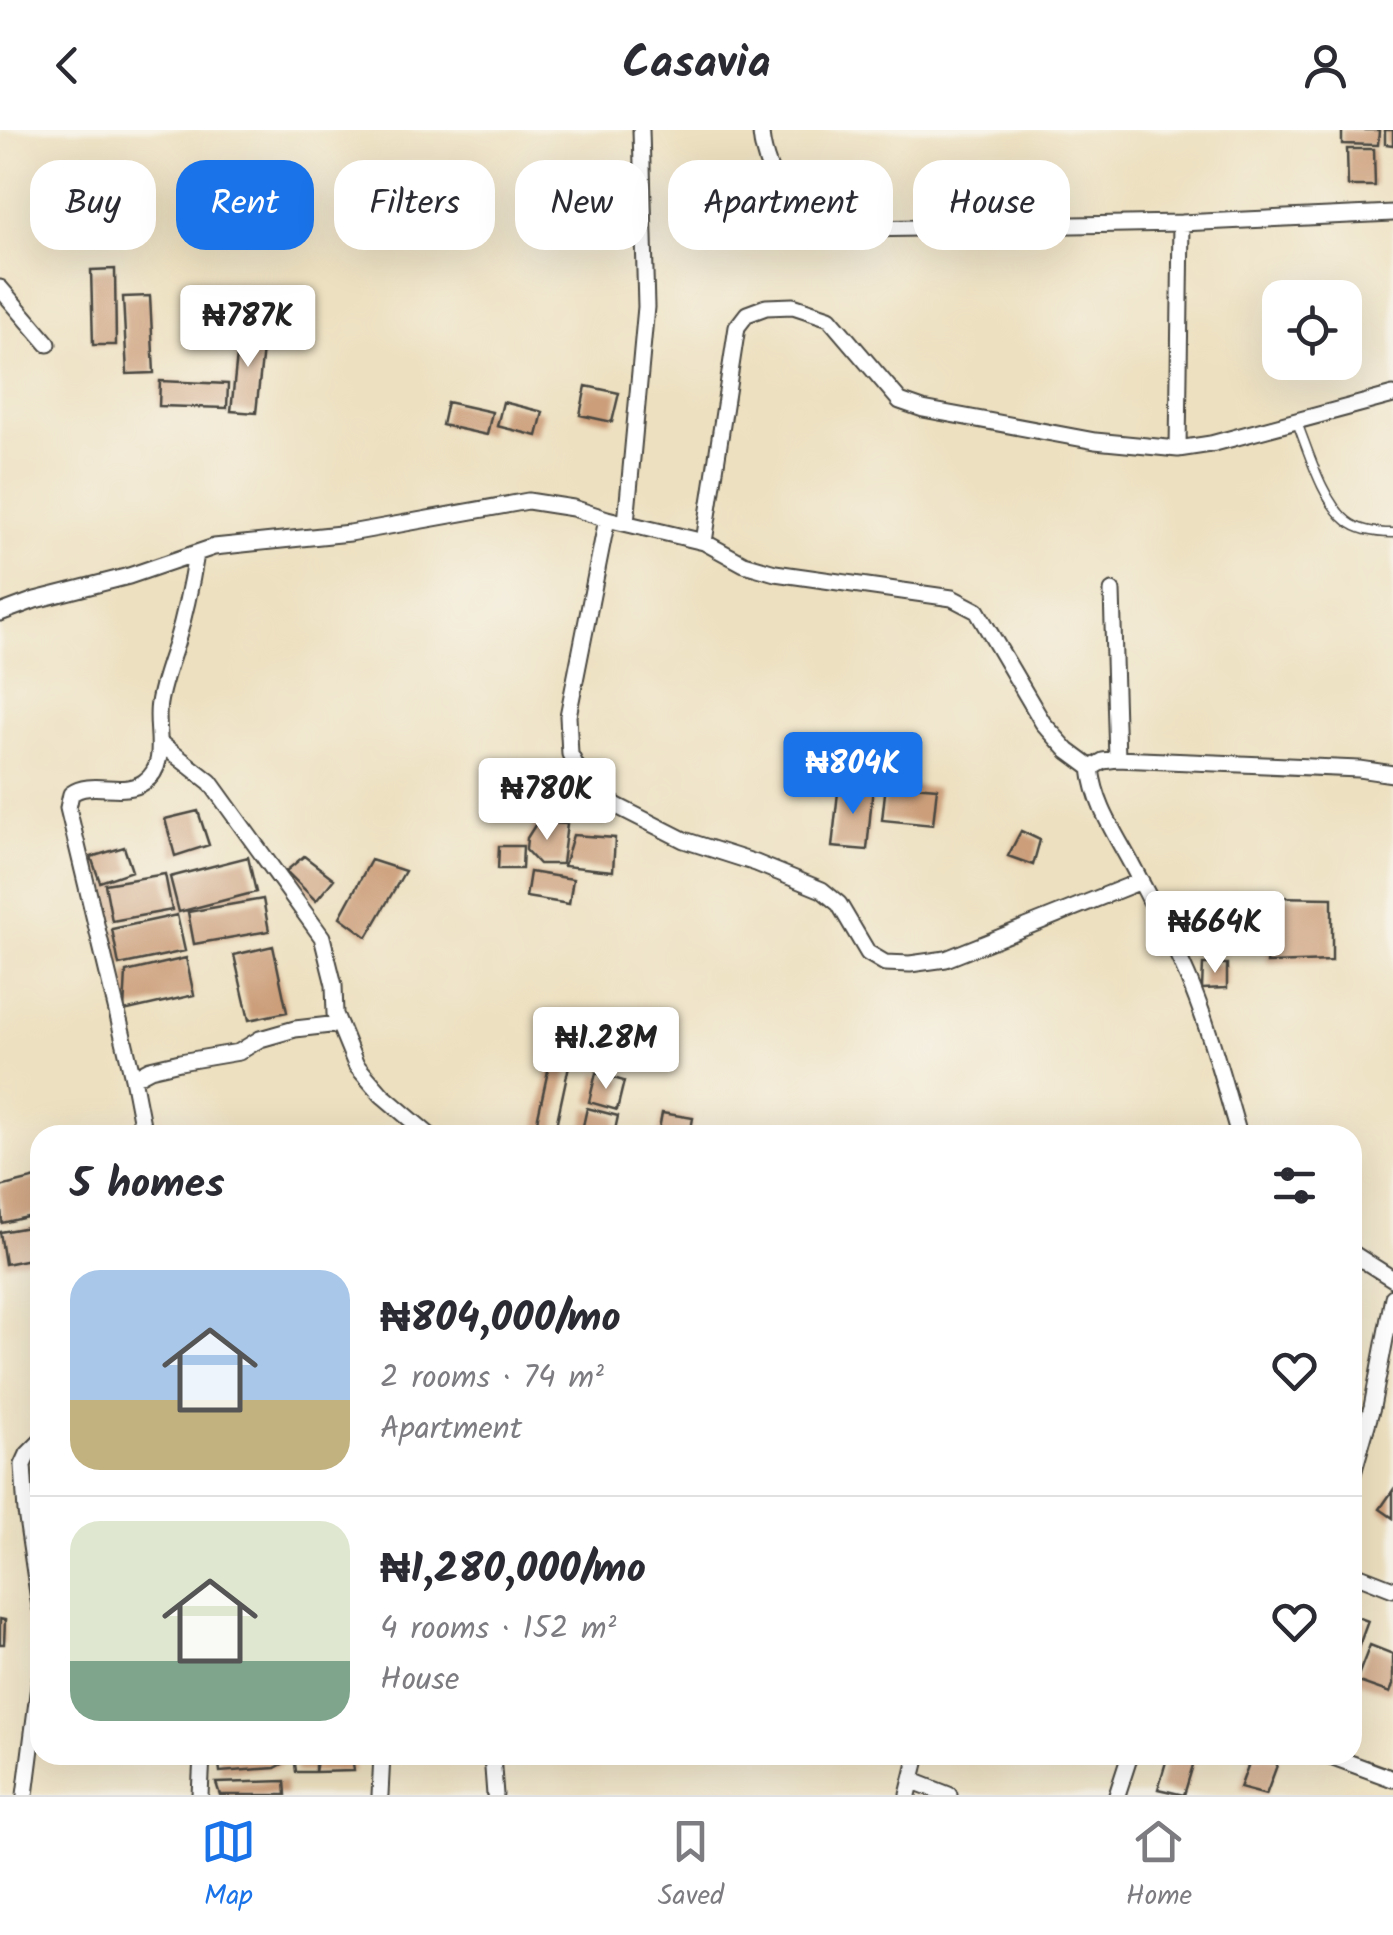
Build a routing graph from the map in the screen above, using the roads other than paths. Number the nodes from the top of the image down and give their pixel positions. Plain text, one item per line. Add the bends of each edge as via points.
1 (641, 130) edge
2 (762, 130) edge
3 (1393, 214) edge
4 (1181, 223) junction
5 (0, 288) edge
6 (48, 344) dead end
7 (1393, 394) edge
8 (1296, 420) junction
9 (1178, 448) junction
10 (607, 519) junction
11 (626, 523) junction
12 (1393, 533) edge
13 (704, 542) junction
14 (196, 554) junction
15 (1112, 591) dead end
16 (0, 614) edge
17 (160, 743) junction
18 (1117, 759) junction
19 (1091, 768) junction
20 (1393, 774) edge
21 (1141, 881) junction
22 (339, 1024) junction
23 (133, 1078) junction
24 (142, 1125) edge
25 (417, 1125) edge
26 (1235, 1125) edge
27 (1362, 1260) edge
28 (1393, 1279) edge
29 (1393, 1297) edge
30 (1362, 1442) edge
31 (30, 1452) edge
32 (30, 1539) edge
33 (1362, 1577) edge
34 (1393, 1590) edge
35 (30, 1756) edge
36 (202, 1765) edge
37 (382, 1765) edge
38 (493, 1765) edge
39 (1127, 1765) edge
40 (1355, 1765) edge
41 (1393, 1779) edge
42 (911, 1788) edge
43 (25, 1795) edge
44 (200, 1795) edge
45 (380, 1795) edge
46 (495, 1795) edge
47 (949, 1795) edge
48 (1117, 1795) edge

1 - 11 street via 646,306
2 - 4 street via 784,198 806,223 827,233
3 - 4 street
4 - 9 street
5 - 6 street
7 - 8 street
8 - 9 street
8 - 12 lane via 1328,498 1348,522
9 - 13 street via 1095,441 923,409 900,400 829,318 793,306 766,307 747,314 737,327
10 - 11 street
10 - 14 street via 528,501
10 - 21 street via 568,716 570,754 584,782 616,806 684,840 822,890 839,904 868,954 885,962 946,959
11 - 13 street
13 - 19 street via 776,574 952,598 977,611 1043,722
14 - 16 street
14 - 17 street via 158,706
15 - 18 street
17 - 22 street via 210,782 322,937
17 - 23 street via 148,780 136,787 80,787 68,808
18 - 19 street
18 - 20 street
19 - 21 street via 1100,808
21 - 26 street via 1186,974
22 - 23 street via 260,1038 239,1052
22 - 25 street via 356,1064
23 - 24 street
27 - 28 street
29 - 30 street
31 - 32 street via 23,1465
33 - 34 street
35 - 43 street
36 - 44 street
37 - 45 street
38 - 46 street
39 - 48 street
40 - 41 street
42 - 47 street

